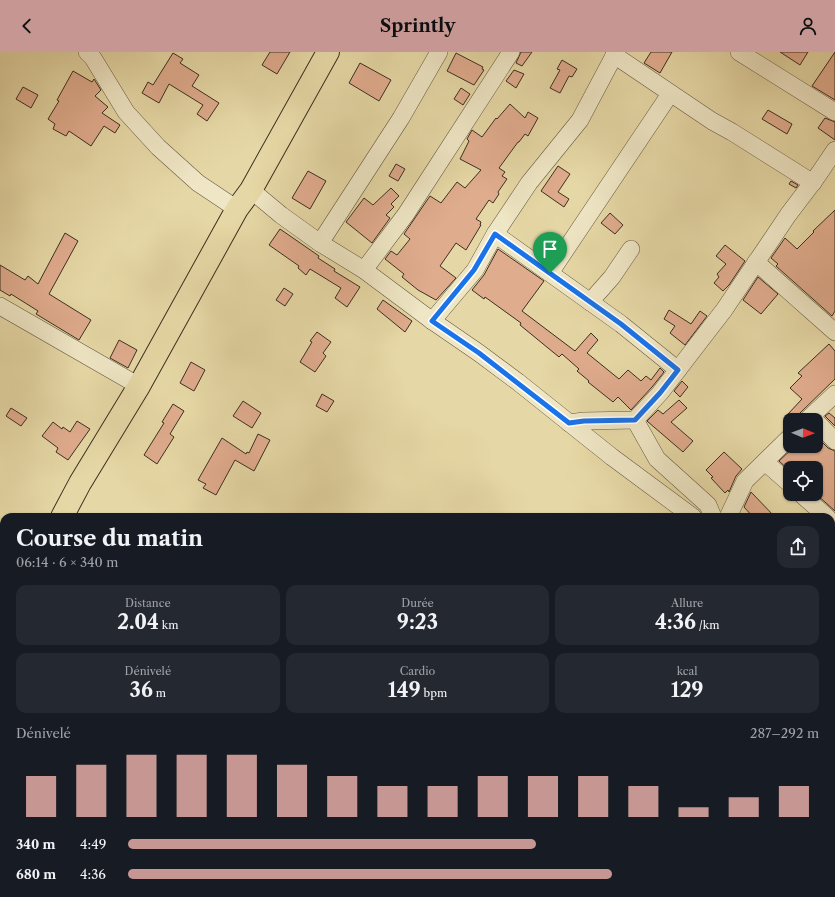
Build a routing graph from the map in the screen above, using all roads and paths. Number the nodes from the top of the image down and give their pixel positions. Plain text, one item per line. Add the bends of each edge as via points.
1 (328, 52) edge
2 (439, 52) edge
3 (511, 52) edge
4 (740, 52) edge
5 (615, 53) edge
6 (92, 54) edge
7 (670, 94) junction
8 (835, 112) edge
9 (835, 150) edge
10 (813, 183) junction
11 (251, 190) junction
12 (237, 209) junction
13 (495, 234) junction
14 (320, 243) junction
15 (631, 249) dead end
16 (756, 262) junction
17 (364, 270) junction
18 (550, 273) junction
19 (590, 302) junction
20 (0, 306) edge
21 (432, 321) junction
22 (835, 332) edge
23 (678, 370) junction
24 (139, 386) junction
25 (835, 394) edge
26 (818, 413) edge
27 (635, 420) junction
28 (569, 423) junction
29 (823, 430) edge
30 (835, 441) edge
31 (783, 444) edge
32 (765, 462) junction
33 (783, 478) edge
34 (809, 501) edge
35 (64, 513) edge
36 (683, 513) edge
37 (711, 513) edge
38 (730, 513) edge
39 (822, 513) edge

1 - 11 highway
2 - 14 street via 402,118
3 - 17 street via 406,214
4 - 8 street
5 - 7 street
5 - 13 street via 580,120 529,183
6 - 12 street via 126,112 158,148 198,183
7 - 10 street
7 - 18 street
9 - 10 street
10 - 16 street
11 - 12 highway
11 - 14 street via 280,215
12 - 24 highway
13 - 18 street
13 - 21 street via 474,270
14 - 17 street
15 - 19 street via 612,277
16 - 22 street
16 - 23 street via 724,310
17 - 21 street
18 - 19 street
19 - 23 street
20 - 24 street
21 - 28 street via 479,353
23 - 27 street
24 - 35 highway
25 - 26 street
27 - 28 street
27 - 37 street via 656,459 708,506
28 - 36 street
29 - 30 street
31 - 32 street
32 - 33 street
32 - 38 street via 745,481
34 - 39 street

